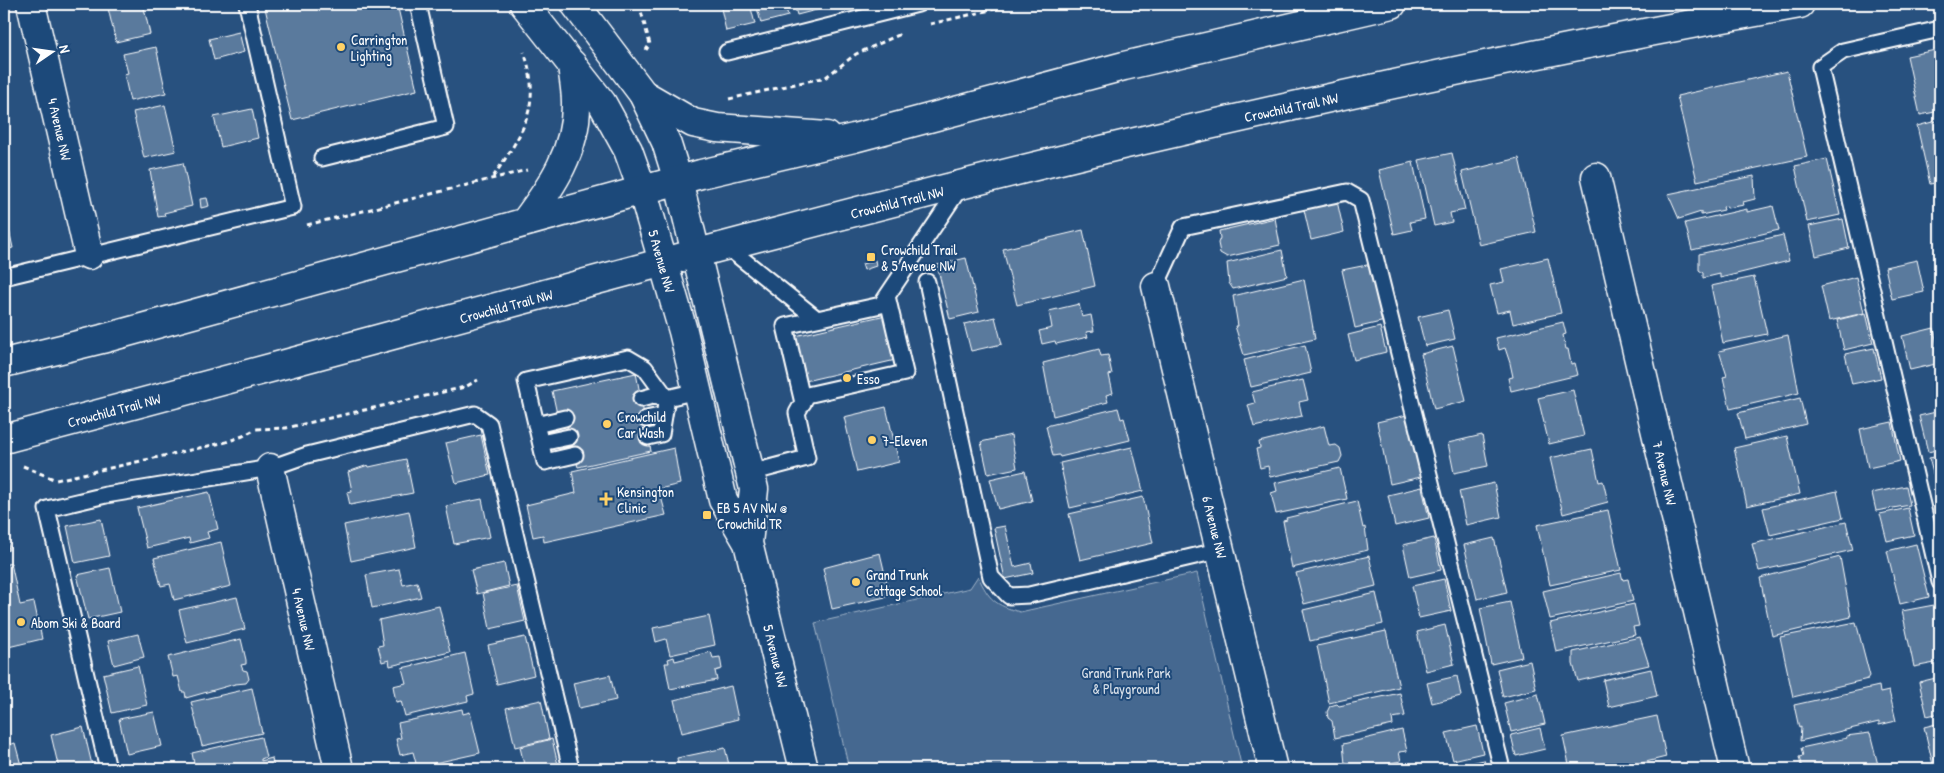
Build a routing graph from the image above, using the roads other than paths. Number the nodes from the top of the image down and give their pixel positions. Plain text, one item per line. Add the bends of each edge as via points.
1 (31, 4) edge
2 (247, 4) edge
3 (418, 4) edge
4 (524, 4) edge
5 (575, 4) edge
6 (918, 4) edge
7 (1392, 4) edge
8 (1800, 4) edge
9 (1940, 29) edge
10 (727, 52) dead end
11 (572, 64) junction
12 (643, 94) junction
13 (854, 138) junction
14 (322, 158) dead end
15 (1596, 177) dead end
16 (678, 180) junction
17 (961, 186) junction
18 (642, 189) junction
19 (525, 222) junction
20 (726, 246) junction
21 (697, 253) junction
22 (89, 255) junction
23 (662, 262) junction
24 (4, 277) edge
25 (927, 282) dead end
26 (1156, 286) joint
27 (887, 296) junction
28 (817, 319) junction
29 (4, 363) edge
30 (697, 391) junction
31 (667, 398) junction
32 (641, 399) dead end
33 (803, 403) junction
34 (664, 415) junction
35 (565, 418) dead end
36 (646, 419) dead end
37 (536, 425) junction
38 (569, 436) dead end
39 (648, 437) dead end
40 (4, 439) edge
41 (541, 443) junction
42 (575, 455) dead end
43 (270, 468) junction
44 (750, 473) junction
45 (748, 543) junction
46 (1220, 550) junction
47 (1940, 582) edge
48 (108, 769) edge
49 (339, 769) edge
50 (571, 769) edge
51 (804, 769) edge
52 (1273, 769) edge
53 (1502, 769) edge
54 (1734, 769) edge

1 - 22 main road, 4 Avenue NW
2 - 22 lane via 293,207
3 - 14 lane via 446,127
4 - 11 main road, 5 Avenue NW
5 - 12 main road, 5 Avenue NW
6 - 10 lane
7 - 13 main road via 1124,66
8 - 17 main road, Crowchild Trail NW via 1636,34 1263,112
9 - 47 lane via 1843,51 1820,67
11 - 18 main road, 5 Avenue NW via 602,103 621,135
11 - 19 main road via 576,103 568,150 555,180
12 - 13 main road via 694,123 717,128
12 - 16 main road, 5 Avenue NW via 666,142
13 - 16 main road
15 - 54 main road, 7 Avenue NW
16 - 18 main road
16 - 21 main road, 5 Avenue NW
17 - 20 main road, Crowchild Trail NW
17 - 27 lane
18 - 19 main road
18 - 23 main road, 5 Avenue NW
19 - 29 main road
20 - 21 main road, Crowchild Trail NW
20 - 28 lane
21 - 23 main road, Crowchild Trail NW
21 - 44 main road, 5 Avenue NW
22 - 24 lane
23 - 30 main road, 5 Avenue NW
23 - 40 main road, Crowchild Trail NW
25 - 46 lane via 991,577 1009,596 1029,595
26 - 46 main road, 6 Avenue NW
26 - 53 lane via 1183,226 1347,192 1361,200
27 - 28 lane via 881,305
27 - 33 lane via 905,372 807,395
28 - 33 lane via 785,326
30 - 31 lane
30 - 45 main road, 5 Avenue NW via 723,500
31 - 32 lane via 652,396
31 - 34 lane
31 - 37 lane via 645,368 628,358 526,381
33 - 44 lane via 797,413 807,458
34 - 36 lane
34 - 39 lane via 661,434
35 - 37 lane
37 - 41 lane
38 - 41 lane
41 - 42 lane via 545,462
43 - 48 lane via 106,495 47,509
43 - 49 main road, 4 Avenue NW
43 - 50 lane via 307,455 475,414 489,424
44 - 45 main road, 5 Avenue NW via 754,489
45 - 51 main road, 5 Avenue NW
46 - 52 main road, 6 Avenue NW

